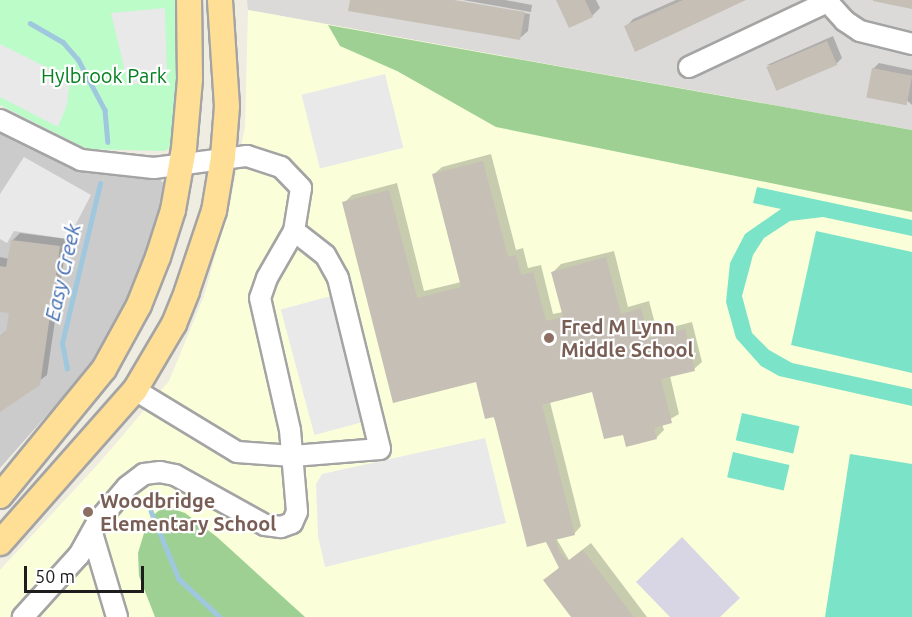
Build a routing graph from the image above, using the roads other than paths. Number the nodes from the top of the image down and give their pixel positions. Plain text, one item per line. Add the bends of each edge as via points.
1 (189, 0) edge
2 (220, 0) edge
3 (827, 1) edge
4 (912, 44) edge
5 (689, 67) dead end
6 (0, 120) edge
7 (223, 157) junction
8 (182, 167) junction
9 (294, 231) junction
10 (104, 369) junction
11 (135, 390) junction
12 (293, 456) junction
13 (0, 495) edge
14 (92, 533) junction
15 (0, 543) edge
16 (23, 617) edge
17 (117, 617) edge

1 - 8 main road via 190,79
2 - 7 main road via 226,81
3 - 4 street via 860,31
3 - 5 street
6 - 8 street via 81,160 118,166
7 - 8 street
7 - 9 street via 271,161 299,182 301,194
7 - 11 main road via 214,211 193,278 174,324
8 - 10 main road via 159,257 139,305
9 - 12 street via 260,298 289,420
9 - 12 street via 325,255 338,278 380,449
10 - 11 main road
10 - 13 main road via 57,431
11 - 12 street via 229,449
11 - 15 main road
12 - 14 street via 297,512 286,526 265,525 175,475 160,472 138,477
14 - 16 street via 79,555
14 - 17 street

